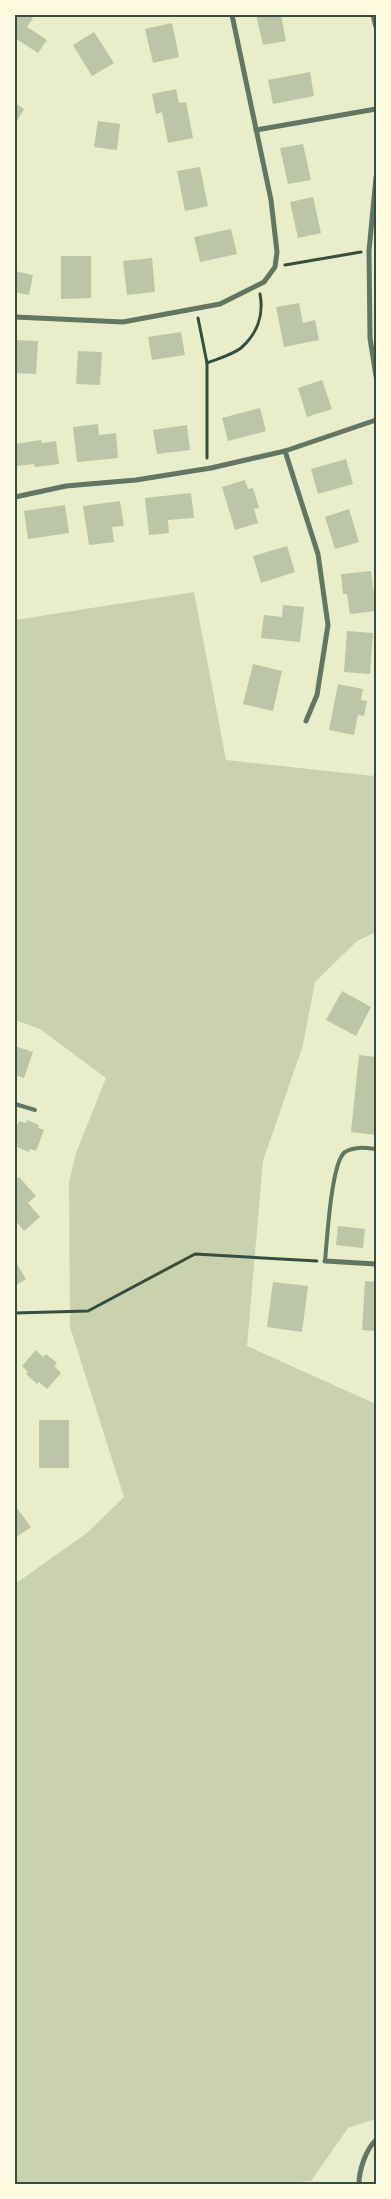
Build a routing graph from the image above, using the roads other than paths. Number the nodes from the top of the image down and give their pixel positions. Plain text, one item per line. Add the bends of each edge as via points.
1 (232, 15) edge
2 (373, 15) edge
3 (376, 27) edge
4 (376, 109) edge
5 (256, 130) junction
6 (376, 177) edge
7 (15, 317) edge
8 (376, 376) edge
9 (376, 420) edge
10 (285, 451) junction
11 (15, 497) edge
12 (306, 721) dead end
13 (15, 1104) edge
14 (35, 1110) dead end
15 (376, 1149) edge
16 (325, 1261) joint
17 (376, 1264) edge
18 (376, 2140) edge
19 (359, 2184) edge

1 - 5 street
2 - 3 street
4 - 5 street
5 - 7 street via 271,200 277,252 275,267 264,282 220,304 124,322
6 - 8 street via 369,251 370,338
9 - 10 street
10 - 11 street via 207,469 66,486
10 - 12 street via 318,554 328,625 317,695
13 - 14 lane
15 - 16 lane via 354,1149 340,1157 333,1188
16 - 17 street
18 - 19 street via 359,2174

